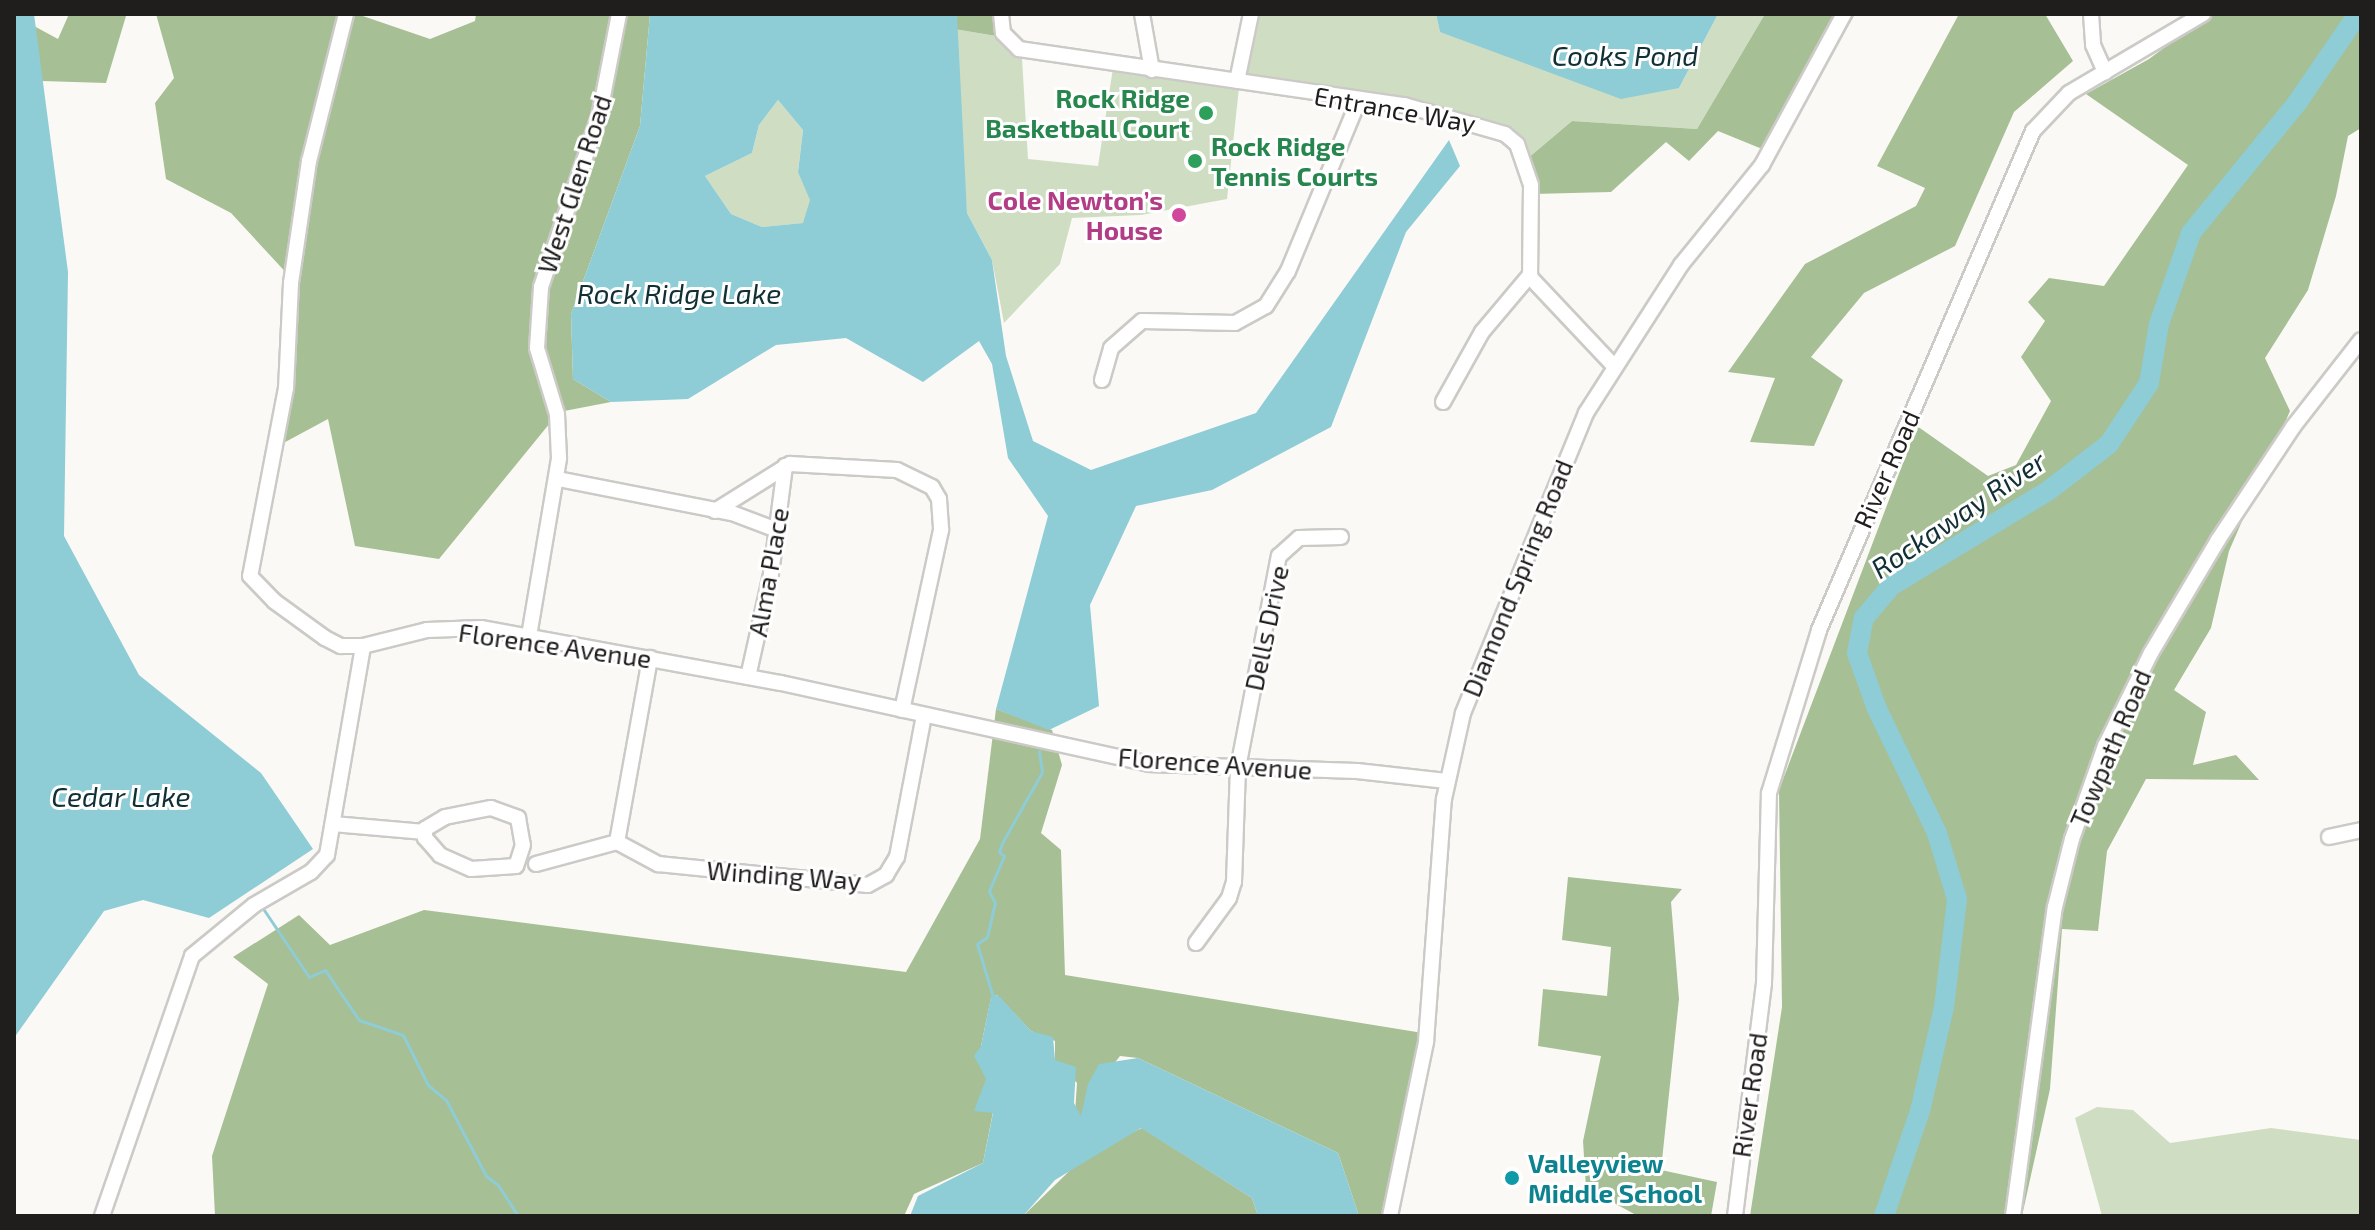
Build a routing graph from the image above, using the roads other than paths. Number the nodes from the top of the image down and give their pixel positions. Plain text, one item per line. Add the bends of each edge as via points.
1 (346, 14) edge
2 (619, 14) edge
3 (1001, 14) edge
4 (1142, 14) edge
5 (1251, 14) edge
6 (1844, 14) edge
7 (2091, 14) edge
8 (2203, 14) edge
9 (1152, 70) junction
10 (2105, 72) junction
11 (1237, 81) junction
12 (1359, 100) junction
13 (1530, 275) junction
14 (2361, 340) edge
15 (1614, 366) junction
16 (1102, 380) dead end
17 (1443, 402) dead end
18 (785, 466) junction
19 (558, 479) junction
20 (715, 511) junction
21 (777, 530) junction
22 (1341, 537) dead end
23 (529, 636) junction
24 (363, 646) junction
25 (650, 658) junction
26 (748, 677) junction
27 (902, 710) junction
28 (924, 716) junction
29 (1238, 768) junction
30 (1446, 781) junction
31 (333, 824) junction
32 (2361, 830) edge
33 (425, 832) junction
34 (2329, 837) dead end
35 (617, 842) junction
36 (536, 864) dead end
37 (1196, 943) dead end
38 (102, 1216) edge
39 (1390, 1216) edge
40 (1735, 1216) edge
41 (2013, 1216) edge

1 - 24 street, Florence Avenue via 309,161 291,283 286,388 250,576 325,638 341,646
2 - 19 street, West Glen Road via 599,117 541,287 537,348 557,414
3 - 9 street, Entrance Way via 1003,33 1014,46
4 - 9 street
5 - 11 street
6 - 15 street, Diamond Spring Road via 1762,165 1681,265
7 - 10 street via 2093,45
8 - 10 street, River Road
9 - 11 street, Entrance Way
10 - 40 street, River Road via 2069,93 2044,116 2021,152 1867,509 1789,719 1766,820 1764,983
11 - 12 street, Entrance Way
12 - 13 street, Entrance Way via 1483,124 1517,144 1531,185
12 - 16 street via 1288,271 1266,306 1235,323 1142,321 1111,348
13 - 15 street via 1540,292
13 - 17 street via 1482,332
14 - 41 street, Towpath Road via 2293,427 2218,540 2151,653 2105,746 2055,907
15 - 30 street, Diamond Spring Road via 1550,492 1463,713
18 - 20 street
18 - 21 street, Alma Place
18 - 27 street via 809,462 897,470 932,487 939,499 937,556
19 - 20 street
19 - 23 street, West Glen Road
20 - 21 street
21 - 26 street, Alma Place
22 - 29 street, Dells Drive via 1299,538 1279,556
23 - 24 street, Florence Avenue via 455,628
23 - 25 street, Florence Avenue
24 - 31 street
25 - 26 street, Florence Avenue
25 - 35 street
26 - 27 street, Florence Avenue
27 - 28 street, Florence Avenue
28 - 29 street, Florence Avenue via 1119,759
28 - 35 street, Winding Way via 897,857 886,875 868,885 658,864
29 - 30 street, Florence Avenue via 1357,771
29 - 37 street, Dells Drive via 1234,882 1229,898
30 - 39 street, Diamond Spring Road via 1429,1016
31 - 33 street
31 - 38 street via 320,864 259,902 192,956
32 - 34 street
33 - 33 street via 445,817 467,810 508,813 522,829 520,859 500,871 471,869 440,855
35 - 36 street

